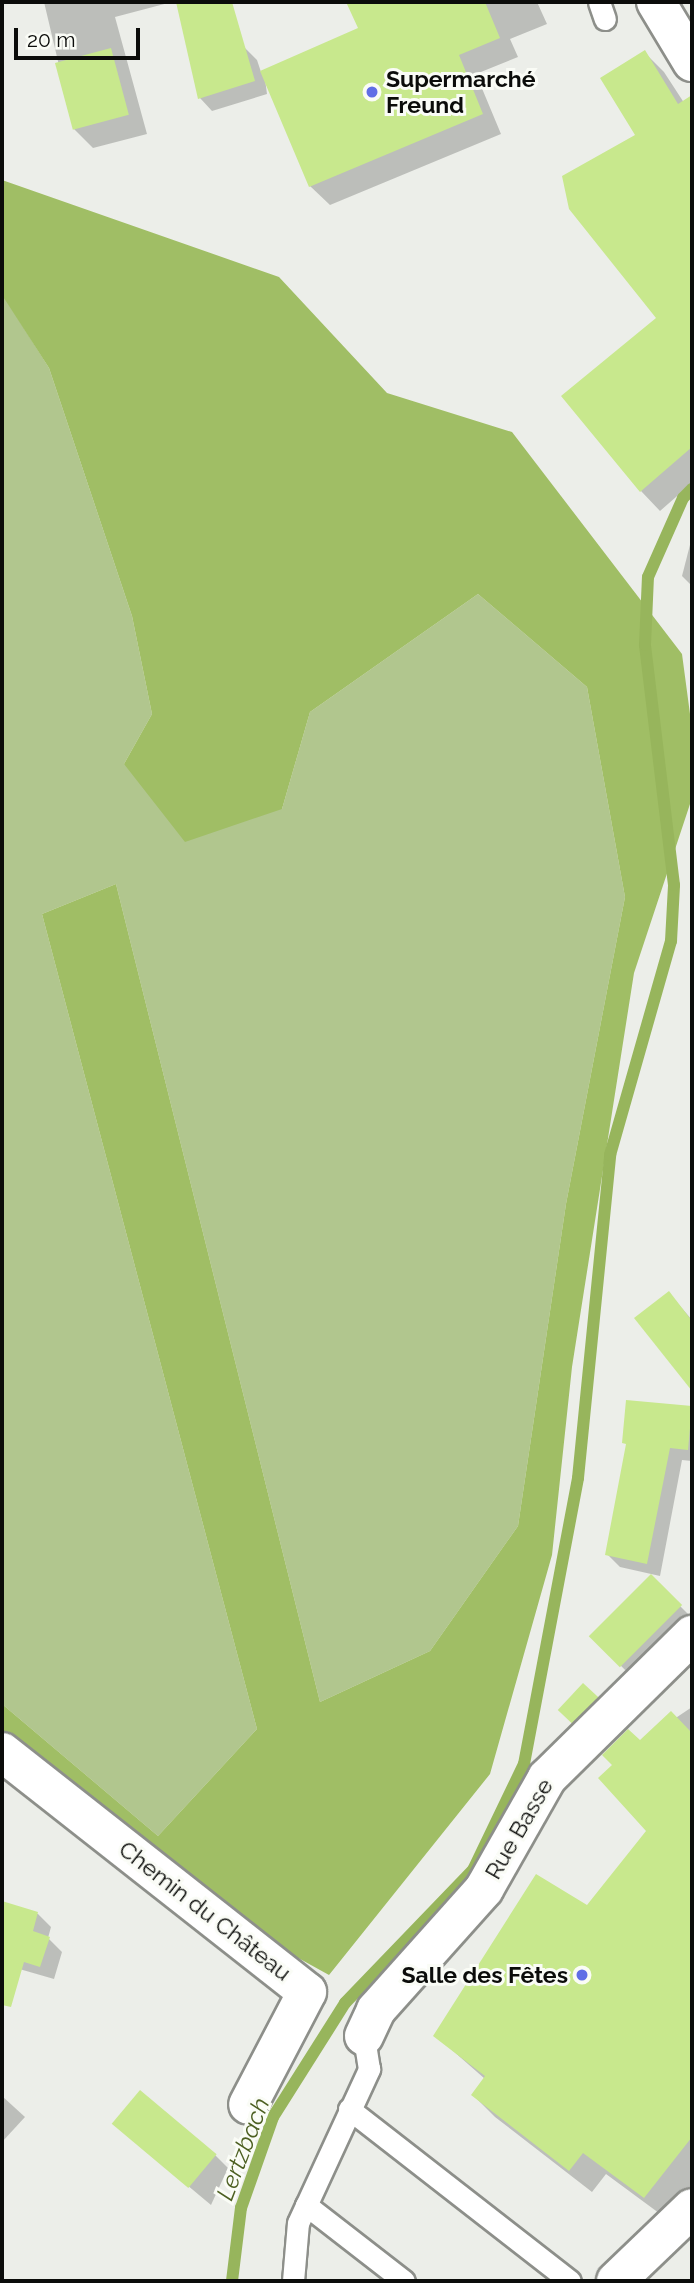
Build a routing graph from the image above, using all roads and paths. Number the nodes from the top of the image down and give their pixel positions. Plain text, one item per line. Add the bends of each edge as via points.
1 (656, 2) edge
2 (692, 62) edge
3 (692, 1635) edge
4 (2, 1752) edge
5 (364, 2036) joint
6 (248, 2105) dead end
7 (349, 2109) junction
8 (306, 2205) junction
9 (692, 2208) edge
10 (293, 2281) edge
11 (404, 2281) edge
12 (570, 2281) edge
13 (616, 2281) edge

1 - 2 street
3 - 5 street, Rue Basse via 547,1778 484,1889 376,2010
4 - 6 street, Chemin du Château via 307,1992
5 - 7 lane via 369,2069
7 - 8 lane
7 - 12 lane
8 - 10 lane via 298,2223
8 - 11 lane
9 - 13 street

